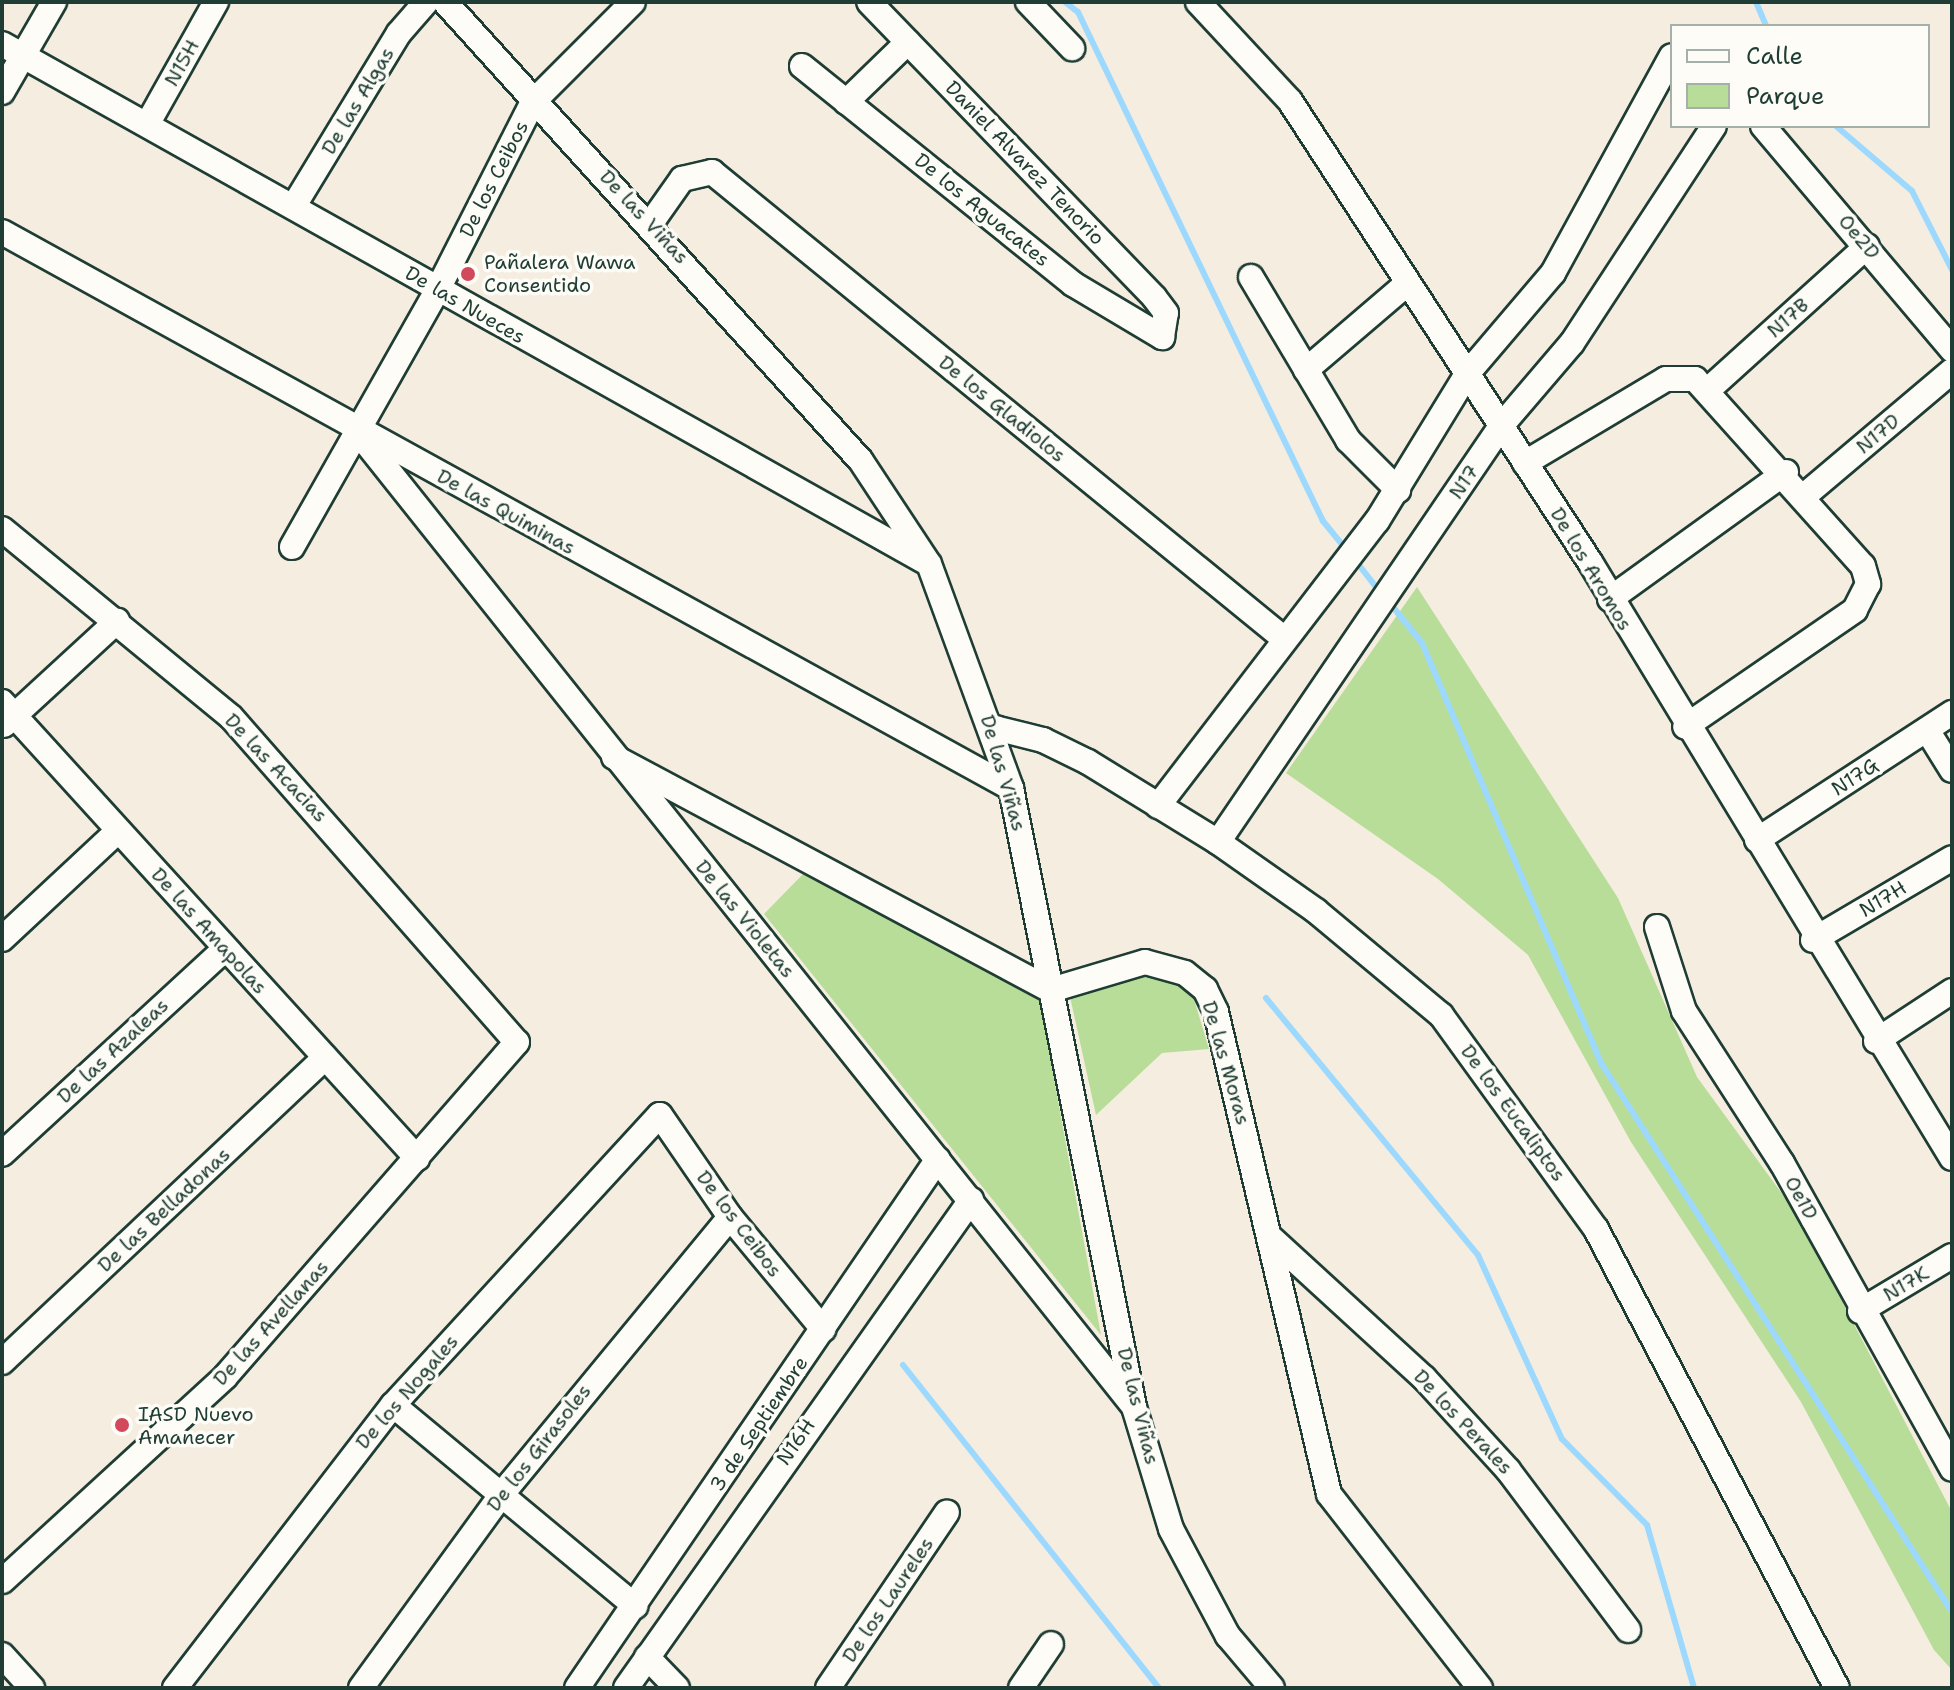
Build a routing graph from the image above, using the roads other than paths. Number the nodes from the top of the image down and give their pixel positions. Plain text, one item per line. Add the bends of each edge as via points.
1 (54, 2) edge
2 (216, 2) edge
3 (426, 2) edge
4 (445, 2) edge
5 (633, 2) edge
6 (869, 2) edge
7 (1028, 2) edge
8 (1198, 2) edge
9 (908, 42) junction
10 (1072, 48) dead end
11 (12, 51) edge
12 (1670, 60) edge
13 (802, 66) dead end
14 (2, 92) edge
15 (533, 102) junction
16 (846, 102) junction
17 (148, 123) junction
18 (1713, 128) edge
19 (1765, 128) edge
20 (295, 204) junction
21 (651, 223) junction
22 (2, 232) edge
23 (1867, 246) junction
24 (1251, 277) dead end
25 (1408, 283) junction
26 (437, 291) junction
27 (1168, 330) joint
28 (1952, 350) edge
29 (1306, 370) junction
30 (1952, 371) edge
31 (1467, 374) junction
32 (1709, 389) junction
33 (1501, 426) junction
34 (356, 430) junction
35 (1525, 463) junction
36 (1786, 472) junction
37 (1398, 490) junction
38 (1804, 496) junction
39 (2, 529) edge
40 (292, 547) dead end
41 (929, 564) junction
42 (1610, 599) junction
43 (117, 621) junction
44 (1282, 637) junction
45 (1952, 713) edge
46 (6, 715) edge
47 (991, 727) junction
48 (1685, 727) junction
49 (1927, 730) junction
50 (614, 757) junction
51 (1952, 770) edge
52 (1011, 788) junction
53 (1158, 806) junction
54 (118, 831) junction
55 (1757, 840) junction
56 (1218, 842) junction
57 (1952, 858) edge
58 (1657, 927) dead end
59 (2, 939) edge
60 (1813, 940) junction
61 (225, 949) junction
62 (1051, 990) junction
63 (1952, 991) edge
64 (1876, 1041) junction
65 (517, 1042) joint
66 (325, 1058) junction
67 (660, 1115) joint
68 (1943, 1126) edge
69 (2, 1154) edge
70 (417, 1158) junction
71 (1952, 1158) edge
72 (938, 1159) junction
73 (971, 1200) junction
74 (730, 1217) junction
75 (1271, 1238) junction
76 (1952, 1256) edge
77 (1860, 1311) junction
78 (823, 1329) junction
79 (2, 1362) edge
80 (393, 1405) junction
81 (1134, 1407) junction
82 (1952, 1469) edge
83 (501, 1495) junction
84 (947, 1512) dead end
85 (2, 1581) edge
86 (635, 1606) junction
87 (1628, 1630) dead end
88 (1051, 1644) dead end
89 (2, 1655) edge
90 (647, 1657) junction
91 (32, 1688) edge
92 (175, 1688) edge
93 (361, 1688) edge
94 (577, 1688) edge
95 (626, 1688) edge
96 (677, 1688) edge
97 (828, 1688) edge
98 (1021, 1688) edge
99 (1272, 1688) edge
100 (1480, 1688) edge
101 (1837, 1688) edge

1 - 11 street
2 - 17 street, N15H
3 - 20 street, De las Algas via 399,33
4 - 15 street, De las Viñas
5 - 15 street, De los Ceibos
6 - 9 street, Daniel Alvarez Tenorio
7 - 10 street
8 - 25 street, De los Aromos via 1290,101
9 - 16 street
9 - 27 street, Daniel Alvarez Tenorio via 1154,297
11 - 14 street
11 - 17 street, De las Nueces
12 - 31 street via 1584,225
13 - 16 street, De los Aguacates
15 - 21 street, De las Viñas
15 - 26 street, De los Ceibos
16 - 27 street, De los Aguacates via 1073,284 1153,336
17 - 20 street, De las Nueces
18 - 33 street, N17 via 1572,343
19 - 23 street, Oe2D
20 - 26 street, De las Nueces
21 - 41 street, De las Viñas via 861,461
21 - 44 street, De los Gladiolos via 694,172 724,180
22 - 34 street, De las Quiminas
23 - 28 street, Oe2D
23 - 32 street, N17B
24 - 29 street
25 - 29 street
25 - 31 street, De los Aromos
26 - 34 street, De los Ceibos
26 - 41 street, De las Nueces
29 - 37 street via 1348,440
30 - 38 street, N17D
31 - 33 street, De los Aromos
31 - 37 street
32 - 35 street via 1695,379 1666,379
32 - 36 street
33 - 35 street, De los Aromos
33 - 56 street, N17
34 - 40 street, De los Ceibos
34 - 50 street, De las Violetas
34 - 52 street, De las Quiminas
35 - 42 street, De los Aromos
36 - 38 street
36 - 42 street
37 - 44 street
38 - 48 street via 1863,566 1865,600
39 - 43 street, De las Acacias
41 - 47 street, De las Viñas
42 - 48 street, De los Aromos
43 - 46 street
43 - 65 street, De las Acacias via 231,717
44 - 53 street
45 - 49 street, N17G
46 - 54 street, De las Amapolas
47 - 52 street, De las Viñas
47 - 53 street, De los Eucaliptos via 1043,740
48 - 55 street, De los Aromos
49 - 51 street
49 - 55 street, N17G
50 - 62 street
50 - 72 street, De las Violetas
52 - 62 street, De las Viñas
53 - 56 street, De los Eucaliptos
54 - 59 street
54 - 61 street, De las Amapolas
55 - 60 street, De los Aromos
56 - 101 street, De los Eucaliptos via 1316,911 1441,1015 1581,1205
57 - 60 street, N17H
58 - 77 street, Oe1D via 1684,1011 1782,1163
60 - 64 street, De los Aromos
61 - 66 street, De las Amapolas
61 - 69 street, De las Azaleas
62 - 75 street, De las Moras via 1145,962 1185,973 1205,989
62 - 81 street, De las Viñas
63 - 64 street
64 - 68 street, De los Aromos
65 - 70 street, De las Avellanas
66 - 70 street, De las Amapolas
66 - 79 street, De las Belladonas
67 - 74 street, De los Ceibos
67 - 80 street, De los Nogales
68 - 71 street, De los Aromos
70 - 85 street, De las Avellanas via 225,1377
72 - 73 street, De las Violetas
72 - 78 street, 3 de Septiembre
73 - 81 street, De las Violetas
73 - 90 street, N16H
74 - 78 street, De los Ceibos
74 - 83 street, De los Girasoles
75 - 87 street, De los Perales via 1424,1378 1508,1470
75 - 100 street, De las Moras via 1329,1494
76 - 77 street, N17K
77 - 82 street, Oe1D
78 - 86 street, 3 de Septiembre
80 - 83 street
80 - 92 street, De los Nogales
81 - 99 street, De las Viñas via 1171,1529 1198,1585 1228,1636
83 - 86 street
83 - 93 street, De los Girasoles
84 - 97 street, De los Laureles
86 - 94 street, 3 de Septiembre
88 - 98 street
89 - 91 street
90 - 95 street, N16H
90 - 96 street

